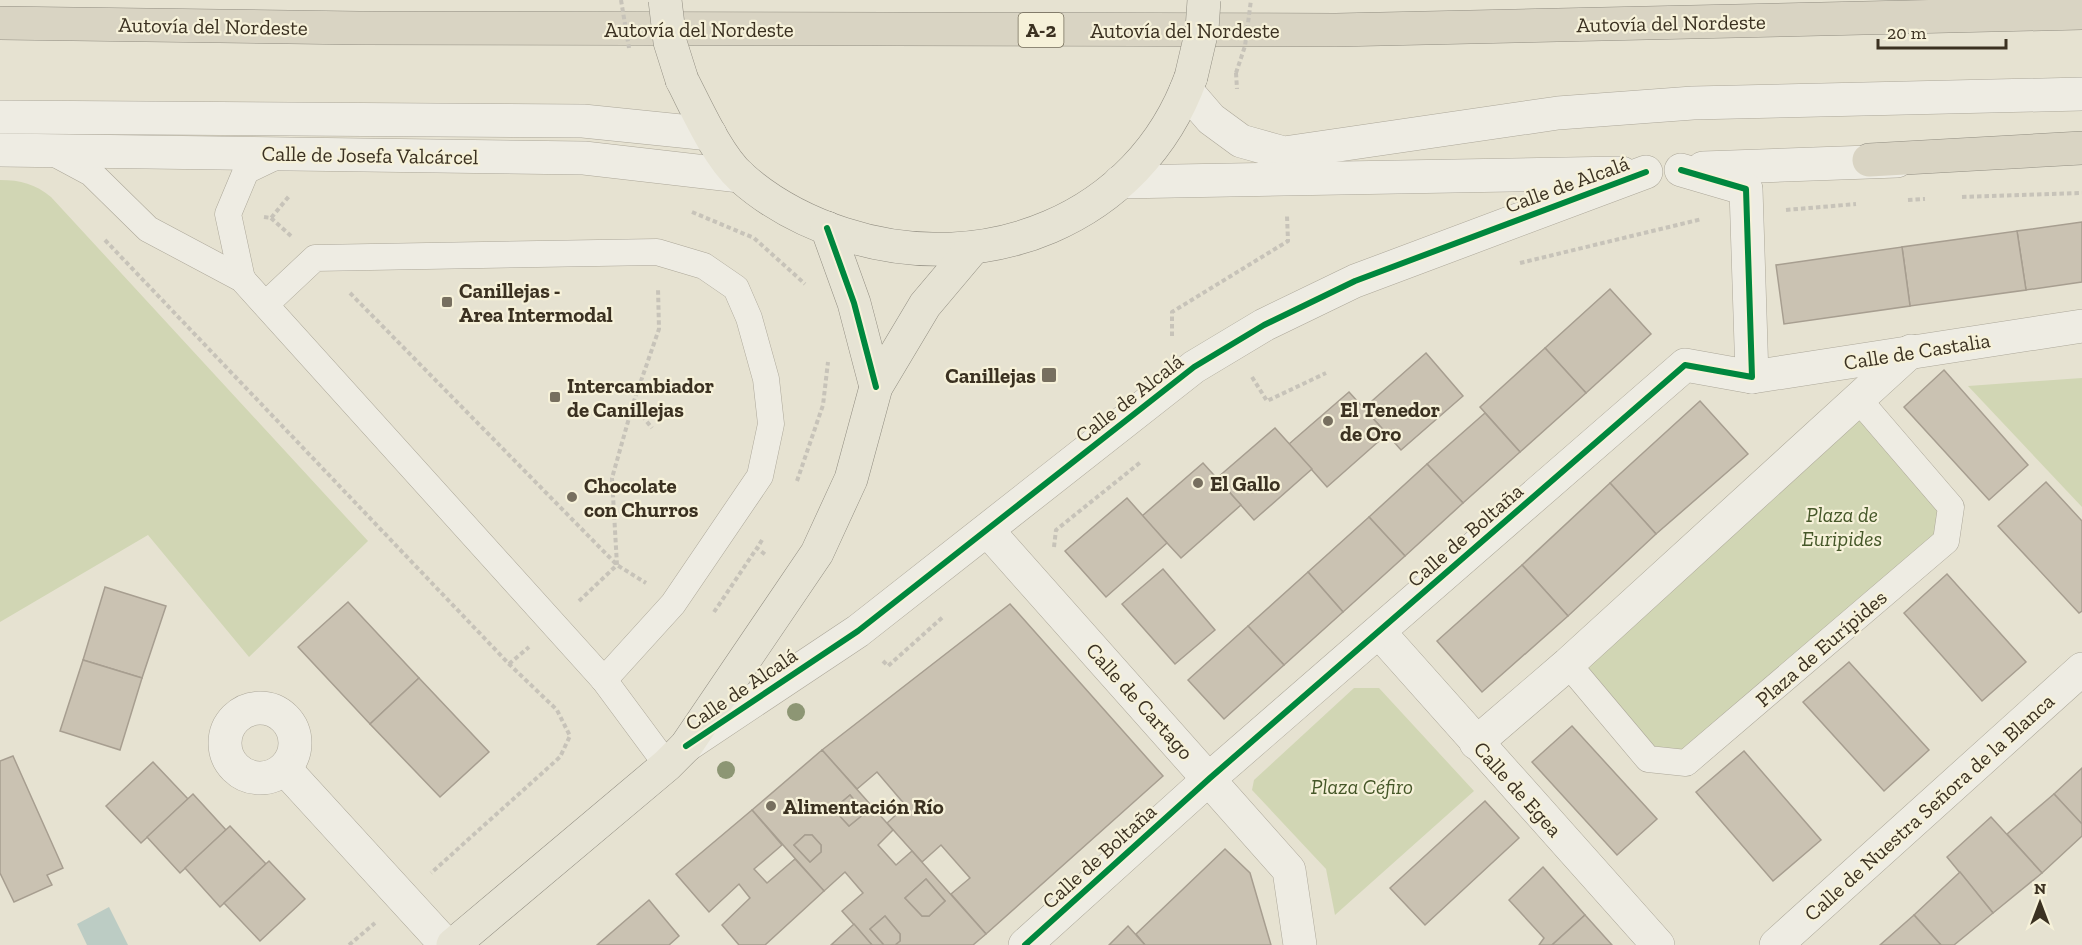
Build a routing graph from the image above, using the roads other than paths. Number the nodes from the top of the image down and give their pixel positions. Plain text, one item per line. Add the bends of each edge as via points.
1 (664, 0) edge
2 (1204, 0) edge
3 (2082, 13) edge
4 (0, 23) edge
5 (1189, 84) junction
6 (2082, 94) edge
7 (0, 117) edge
8 (710, 134) junction
9 (2082, 148) edge
10 (0, 150) edge
11 (50, 151) junction
12 (282, 154) junction
13 (1869, 160) junction
14 (2082, 162) edge
15 (1681, 170) junction
16 (1646, 172) junction
17 (740, 176) junction
18 (1120, 182) junction
19 (827, 228) junction
20 (973, 248) junction
21 (242, 279) junction
22 (266, 304) junction
23 (2082, 326) edge
24 (1911, 351) junction
25 (1752, 377) junction
26 (876, 387) junction
27 (1859, 400) junction
28 (988, 531) junction
29 (1379, 632) junction
30 (1568, 664) junction
31 (2082, 669) edge
32 (604, 680) junction
33 (1476, 743) junction
34 (676, 756) junction
35 (285, 769) dead end
36 (1210, 778) junction
37 (446, 945) edge
38 (453, 945) edge
39 (1025, 945) edge
40 (1300, 945) edge
41 (1658, 945) edge
42 (1776, 945) edge

1 - 8 main road, bridge via 670,42 682,80
2 - 5 main road, bridge via 1202,30
3 - 4 highway, Autovía del Nordeste / A-2 via 1336,30 360,28
5 - 6 street via 1211,119 1241,141 1284,153 1558,113 1693,103
5 - 18 main road via 1168,124
7 - 8 street, Calle de Josefa Valcárcel via 583,121
8 - 17 main road
9 - 13 highway
10 - 11 street, Calle de Josefa Valcárcel
11 - 12 street, Calle de Josefa Valcárcel
11 - 21 lane via 91,173 148,229
12 - 17 street, Calle de Josefa Valcárcel via 584,158
12 - 21 lane via 246,171 228,214
13 - 14 street, Calle de Alcalá
13 - 15 street, Calle de Alcalá
15 - 16 street, Calle de Alcalá
15 - 25 street via 1746,189
16 - 18 street, Calle de Alcalá
16 - 28 street, Calle de Alcalá via 1355,281 1264,325 1194,367
17 - 19 main road via 785,209
18 - 20 main road via 1093,204 1055,226 1015,240
19 - 20 main road via 874,244 923,250
19 - 26 main road, Calle de Alcalá via 854,303
20 - 26 main road, Calle de Alcalá via 925,305
21 - 22 lane
22 - 32 lane
22 - 32 lane via 315,258 657,252 704,266 736,288 766,379 771,424 760,476 673,604
23 - 24 street, Calle de Castalia
24 - 25 street, Calle de Castalia
24 - 27 street
25 - 29 street, Calle de Boltaña via 1685,365
26 - 34 main road, Calle de Alcalá via 851,479 817,553
27 - 30 street
27 - 30 lane, Plaza de Eurípides via 1951,507 1946,541 1686,763 1648,759
28 - 34 street, Calle de Alcalá via 858,631
28 - 36 street, Calle de Cartago
29 - 33 street, Calle de Egea
29 - 36 street, Calle de Boltaña
30 - 33 street
31 - 42 street, Calle de Nuestra Señora de la Blanca
32 - 34 lane
33 - 41 street, Calle de Egea
34 - 38 main road, Calle de Alcalá
35 - 37 street
36 - 39 street, Calle de Boltaña
36 - 40 street, Calle de Cartago via 1289,870

